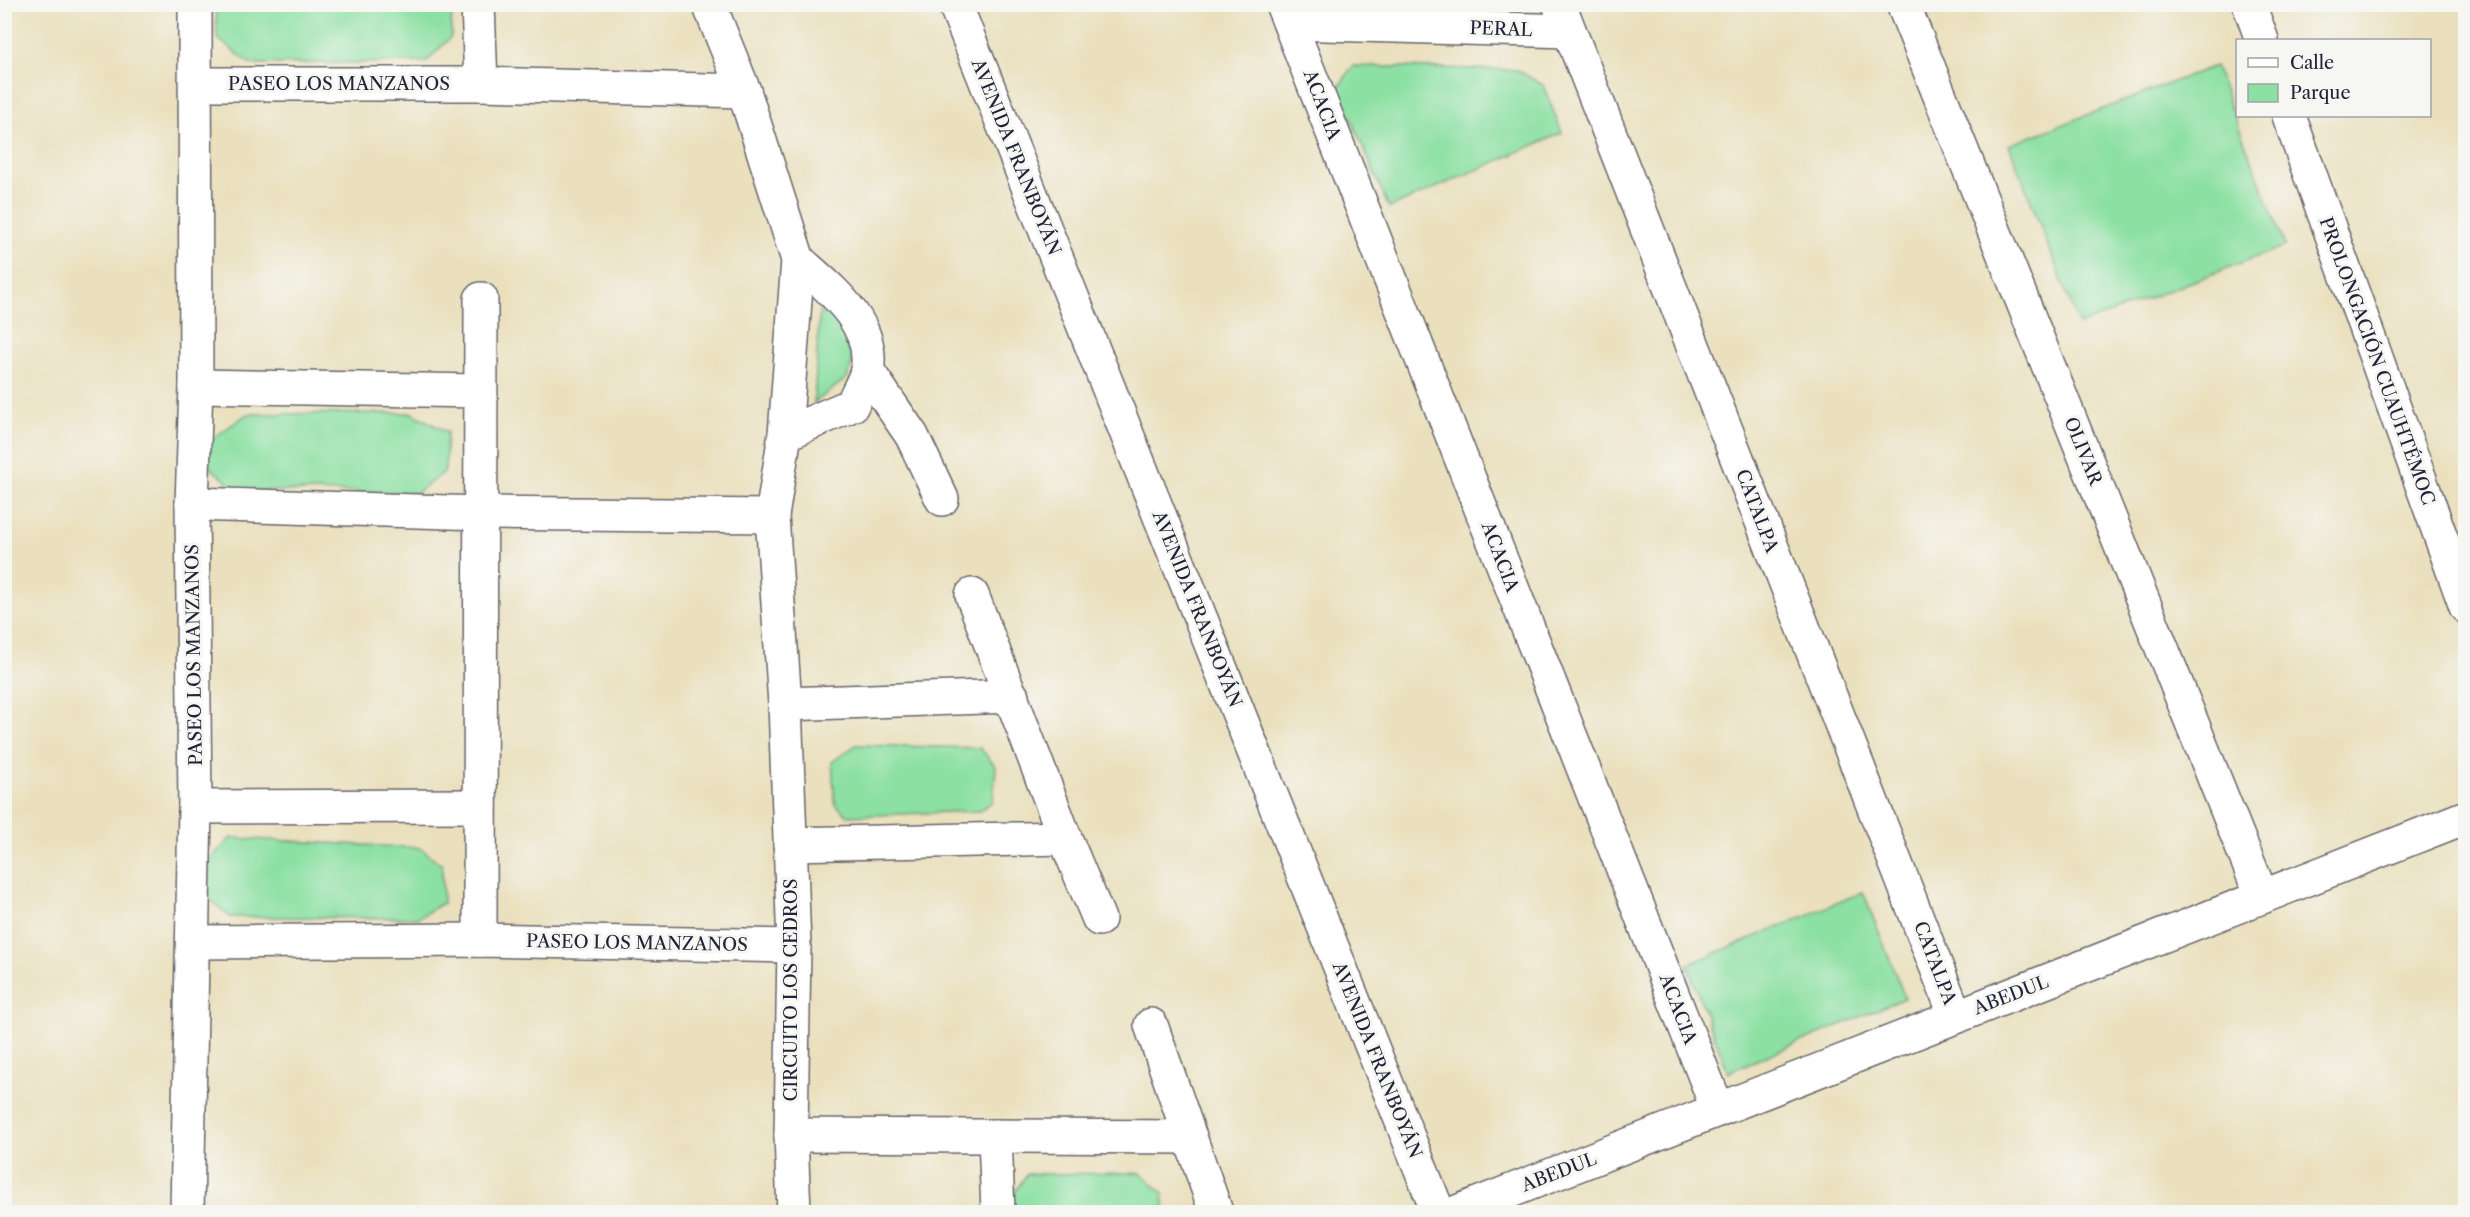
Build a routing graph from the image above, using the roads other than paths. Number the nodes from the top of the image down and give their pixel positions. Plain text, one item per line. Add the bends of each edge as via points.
1 (195, 4) edge
2 (478, 4) edge
3 (709, 4) edge
4 (955, 4) edge
5 (1903, 4) edge
6 (2249, 4) edge
7 (1286, 14) edge
8 (1564, 18) edge
9 (2262, 39) edge
10 (197, 84) junction
11 (481, 84) junction
12 (744, 92) junction
13 (2289, 117) edge
14 (798, 260) junction
15 (481, 300) dead end
16 (867, 370) junction
17 (196, 386) junction
18 (480, 391) junction
19 (785, 434) junction
20 (942, 500) dead end
21 (192, 504) junction
22 (481, 513) junction
23 (772, 516) junction
24 (972, 595) dead end
25 (2466, 607) edge
26 (1012, 696) junction
27 (785, 704) junction
28 (480, 806) junction
29 (195, 807) junction
30 (2466, 817) edge
31 (1065, 838) junction
32 (790, 844) junction
33 (2262, 897) junction
34 (1099, 919) dead end
35 (480, 940) junction
36 (193, 942) junction
37 (794, 946) junction
38 (1956, 1017) junction
39 (1151, 1025) dead end
40 (1718, 1110) junction
41 (791, 1135) junction
42 (995, 1136) junction
43 (1190, 1137) junction
44 (187, 1212) edge
45 (794, 1212) edge
46 (998, 1212) edge
47 (1216, 1212) edge
48 (1438, 1212) edge
49 (1457, 1212) edge

1 - 10 street, PASEO LOS MANZANOS
2 - 11 street
3 - 12 street, CIRCUITO LOS CEDROS
4 - 48 street, AVENIDA FRANBOYÁN
5 - 33 street, OLIVAR
6 - 9 street
7 - 8 street, PERAL
7 - 40 street, ACACIA
8 - 38 street, CATALPA
10 - 11 street, PASEO LOS MANZANOS
10 - 17 street, PASEO LOS MANZANOS
11 - 12 street, PASEO LOS MANZANOS
12 - 14 street, CIRCUITO LOS CEDROS
13 - 25 street, PROLONGACIÓN CUAUHTÉMOC
14 - 16 street, CIRCUITO LOS CEDROS via 842,300 866,337
14 - 19 street, CIRCUITO LOS CEDROS
15 - 18 street
16 - 19 street, CIRCUITO LOS CEDROS via 852,405
16 - 20 street via 912,436
17 - 18 street
17 - 21 street, PASEO LOS MANZANOS
18 - 22 street
19 - 23 street, CIRCUITO LOS CEDROS
21 - 22 street
21 - 29 street, PASEO LOS MANZANOS
22 - 23 street
22 - 28 street
23 - 27 street, CIRCUITO LOS CEDROS
24 - 26 street
26 - 27 street
26 - 31 street
27 - 32 street, CIRCUITO LOS CEDROS
28 - 29 street
28 - 35 street
29 - 36 street, PASEO LOS MANZANOS
30 - 33 street, ABEDUL
31 - 32 street
31 - 34 street
32 - 37 street, CIRCUITO LOS CEDROS
33 - 38 street, ABEDUL
35 - 36 street, PASEO LOS MANZANOS
35 - 37 street, PASEO LOS MANZANOS
36 - 44 street, PASEO LOS MANZANOS
37 - 41 street, CIRCUITO LOS CEDROS
38 - 40 street, ABEDUL
39 - 43 street
40 - 49 street, ABEDUL
41 - 42 street
41 - 45 street, CIRCUITO LOS CEDROS
42 - 43 street
42 - 46 street
43 - 47 street

